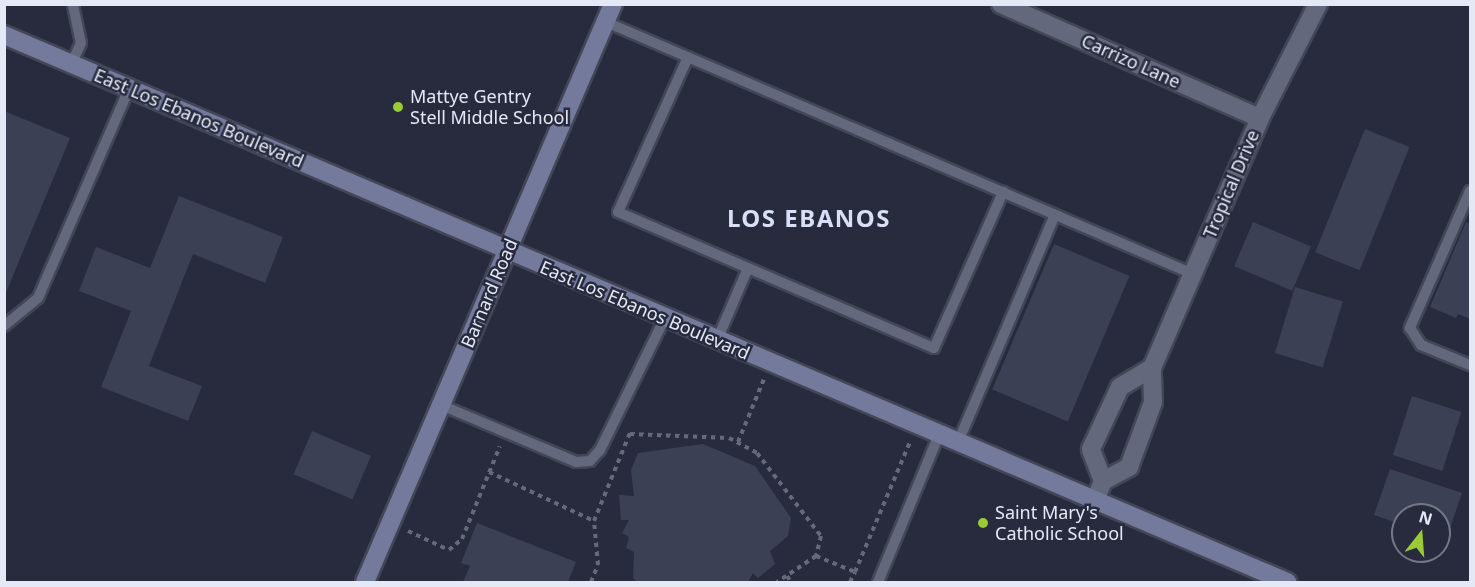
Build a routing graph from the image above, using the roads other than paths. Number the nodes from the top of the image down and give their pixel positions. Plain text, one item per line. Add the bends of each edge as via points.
1 (73, 4) edge
2 (613, 4) edge
3 (1001, 4) edge
4 (1318, 4) edge
5 (606, 22) junction
6 (4, 35) edge
7 (688, 57) junction
8 (72, 63) junction
9 (129, 89) junction
10 (1260, 118) junction
11 (1470, 191) edge
12 (1003, 192) junction
13 (1055, 215) junction
14 (507, 251) junction
15 (748, 268) junction
16 (1193, 274) junction
17 (665, 318) junction
18 (4, 326) edge
19 (717, 340) junction
20 (1470, 365) edge
21 (1152, 368) junction
22 (441, 405) junction
23 (939, 435) junction
24 (958, 442) junction
25 (1103, 481) junction
26 (1095, 500) junction
27 (365, 582) edge
28 (878, 582) edge
29 (1287, 582) edge

1 - 8 lane via 81,43
2 - 5 street, Barnard Road
3 - 10 street, Carrizo Lane
4 - 10 street, Tropical Drive
5 - 7 lane
5 - 14 street, Barnard Road
6 - 8 street, East Los Ebanos Boulevard
7 - 12 lane
7 - 15 lane via 618,212
8 - 9 street, East Los Ebanos Boulevard
9 - 14 street, East Los Ebanos Boulevard
9 - 18 lane via 38,298
10 - 16 street, Tropical Drive
11 - 20 lane via 1410,328 1421,345
12 - 13 lane
12 - 15 lane via 934,348
13 - 16 lane
13 - 24 lane
14 - 17 street, East Los Ebanos Boulevard
14 - 22 street, Barnard Road
15 - 19 lane
16 - 21 street, Tropical Drive
17 - 19 street, East Los Ebanos Boulevard
17 - 22 lane via 600,450 590,461 576,462
19 - 23 street, East Los Ebanos Boulevard
21 - 25 street, Tropical Drive via 1153,402 1129,467
21 - 25 street via 1120,387 1091,449
22 - 27 street, Barnard Road
23 - 24 street, East Los Ebanos Boulevard
23 - 28 lane
24 - 26 street, East Los Ebanos Boulevard
25 - 26 street
26 - 29 street, East Los Ebanos Boulevard

